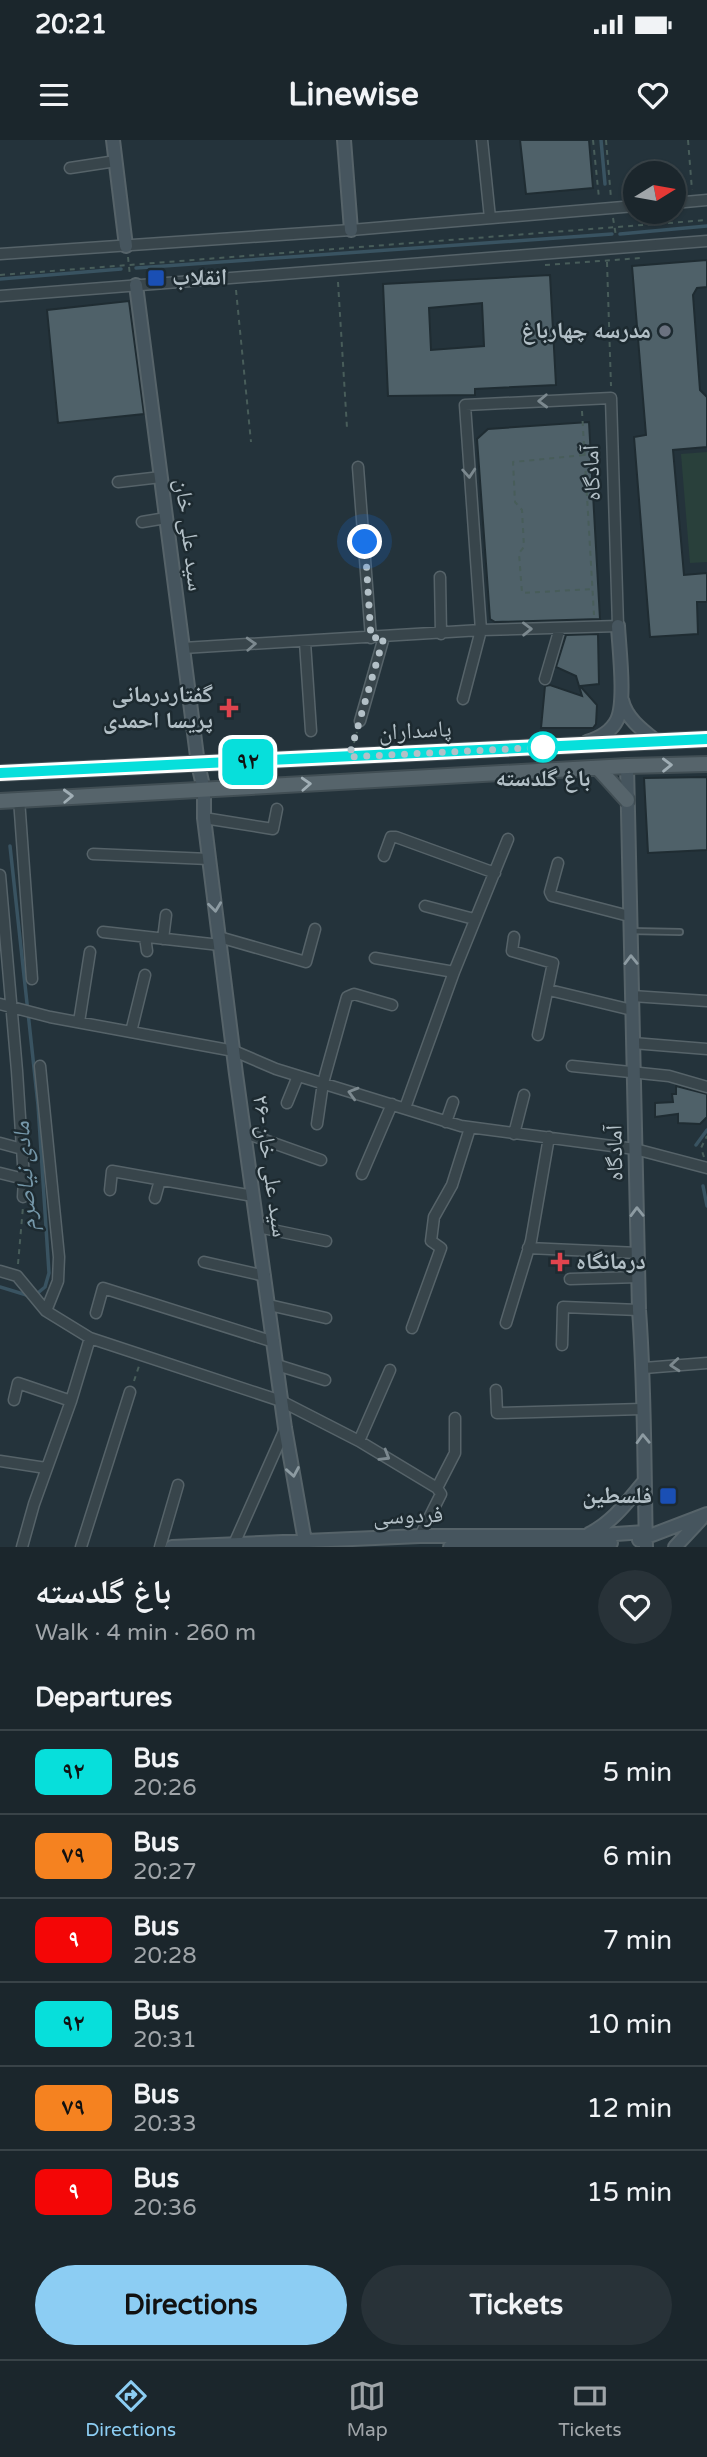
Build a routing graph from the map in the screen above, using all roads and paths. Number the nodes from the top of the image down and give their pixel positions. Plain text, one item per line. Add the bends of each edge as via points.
1 (113, 140) edge
2 (344, 140) edge
3 (482, 140) edge
4 (593, 140) edge
5 (606, 140) edge
6 (688, 140) edge
7 (116, 161) junction
8 (69, 168) dead end
9 (707, 200) edge
10 (686, 202) edge
11 (692, 202) junction
12 (623, 207) edge
13 (612, 208) junction
14 (600, 209) junction
15 (490, 218) junction
16 (707, 220) edge
17 (614, 227) junction
18 (351, 230) junction
19 (707, 242) edge
20 (126, 246) junction
21 (612, 248) junction
22 (0, 254) edge
23 (128, 264) junction
24 (338, 269) junction
25 (0, 275) edge
26 (234, 278) junction
27 (133, 285) junction
28 (0, 296) edge
29 (611, 398) junction
30 (582, 399) junction
31 (347, 428) dead end
32 (251, 442) dead end
33 (584, 455) junction
34 (358, 467) dead end
35 (160, 477) junction
36 (118, 482) dead end
37 (166, 519) junction
38 (142, 523) dead end
39 (440, 577) dead end
40 (593, 589) junction
41 (618, 626) junction
42 (596, 627) junction
43 (560, 628) junction
44 (481, 630) junction
45 (441, 634) junction
46 (384, 637) junction
47 (371, 638) junction
48 (305, 642) junction
49 (183, 648) junction
50 (545, 679) dead end
51 (621, 696) junction
52 (463, 699) dead end
53 (360, 721) joint
54 (311, 732) dead end
55 (707, 739) edge
56 (656, 741) junction
57 (623, 743) junction
58 (580, 745) junction
59 (349, 757) junction
60 (232, 763) junction
61 (198, 764) junction
62 (707, 764) edge
63 (628, 766) junction
64 (592, 768) junction
65 (0, 773) edge
66 (238, 788) junction
67 (204, 790) junction
68 (19, 799) junction
69 (0, 800) edge
70 (626, 800) junction
71 (277, 809) dead end
72 (204, 818) junction
73 (508, 839) dead end
74 (93, 853) dead end
75 (384, 856) dead end
76 (209, 859) junction
77 (558, 863) dead end
78 (495, 873) junction
79 (0, 875) edge
80 (1, 898) edge
81 (425, 906) dead end
82 (166, 915) dead end
83 (629, 916) junction
84 (474, 919) junction
85 (315, 929) dead end
86 (630, 931) junction
87 (103, 932) dead end
88 (680, 932) dead end
89 (145, 937) junction
90 (514, 937) dead end
91 (163, 939) junction
92 (220, 941) junction
93 (147, 951) dead end
94 (90, 953) dead end
95 (375, 958) dead end
96 (454, 972) junction
97 (145, 975) dead end
98 (32, 979) dead end
99 (549, 990) junction
100 (632, 996) junction
101 (707, 1001) edge
102 (0, 1004) edge
103 (392, 1005) dead end
104 (12, 1007) junction
105 (632, 1010) junction
106 (79, 1022) junction
107 (131, 1032) junction
108 (538, 1035) dead end
109 (633, 1043) junction
110 (707, 1049) edge
111 (234, 1051) junction
112 (40, 1066) dead end
113 (572, 1066) dead end
114 (634, 1071) junction
115 (298, 1076) junction
116 (323, 1083) junction
117 (707, 1087) edge
118 (524, 1094) dead end
119 (453, 1102) dead end
120 (287, 1103) dead end
121 (392, 1104) junction
122 (405, 1108) junction
123 (446, 1122) junction
124 (317, 1124) dead end
125 (470, 1128) junction
126 (245, 1133) junction
127 (514, 1134) junction
128 (707, 1136) edge
129 (549, 1137) junction
130 (0, 1143) edge
131 (22, 1149) junction
132 (635, 1149) junction
133 (321, 1160) dead end
134 (707, 1169) edge
135 (0, 1173) edge
136 (362, 1174) dead end
137 (24, 1179) junction
138 (160, 1180) junction
139 (110, 1190) dead end
140 (253, 1196) junction
141 (23, 1197) joint
142 (155, 1198) dead end
143 (258, 1227) junction
144 (326, 1241) dead end
145 (528, 1248) junction
146 (638, 1253) junction
147 (204, 1262) dead end
148 (0, 1271) edge
149 (17, 1276) junction
150 (265, 1276) junction
151 (639, 1277) junction
152 (570, 1279) dead end
153 (269, 1305) junction
154 (639, 1310) junction
155 (46, 1311) junction
156 (96, 1313) dead end
157 (326, 1318) dead end
158 (506, 1323) dead end
159 (412, 1328) dead end
160 (90, 1338) junction
161 (274, 1342) junction
162 (562, 1345) dead end
163 (143, 1356) junction
164 (707, 1363) edge
165 (277, 1365) junction
166 (644, 1368) junction
167 (390, 1370) dead end
168 (325, 1380) dead end
169 (496, 1390) dead end
170 (130, 1391) joint
171 (13, 1400) dead end
172 (71, 1401) junction
173 (281, 1401) junction
174 (642, 1409) junction
175 (455, 1418) dead end
176 (285, 1428) junction
177 (359, 1441) junction
178 (0, 1461) edge
179 (46, 1468) junction
180 (644, 1482) junction
181 (178, 1485) dead end
182 (437, 1488) junction
183 (706, 1513) edge
184 (420, 1536) junction
185 (586, 1536) junction
186 (645, 1541) edge
187 (306, 1544) edge
188 (234, 1546) edge
189 (22, 1547) edge
190 (81, 1547) edge
191 (160, 1547) edge
192 (172, 1547) edge
193 (450, 1547) edge
194 (472, 1547) edge
195 (675, 1547) edge

1 - 7 main road
2 - 18 main road
3 - 15 street
4 - 14 path
5 - 13 path
6 - 11 path
7 - 8 street
7 - 20 main road
9 - 11 street
10 - 11 street
12 - 13 street
13 - 14 street
13 - 17 path
14 - 15 street
15 - 18 street
16 - 17 path
17 - 21 path
17 - 23 path
18 - 20 street
19 - 21 street
20 - 22 street
20 - 23 path
21 - 24 street
21 - 29 path
23 - 25 path
23 - 27 path
24 - 26 street
24 - 31 path
26 - 27 street
26 - 32 path
27 - 28 street
27 - 35 main road, سید علی خان
29 - 30 street
29 - 41 street, آمادگاه
30 - 33 path
30 -> 44 street via 465,405
33 - 40 path
33 - 40 path via 513,462 515,502 522,510 522,593
34 - 47 street
35 - 36 street
35 - 37 main road, سید علی خان
37 - 38 street
37 - 49 main road, سید علی خان
39 - 45 street
40 - 42 path
41 - 42 street
41 - 51 main road, آمادگاه
42 - 43 street
44 -> 43 street
43 - 50 street
44 - 45 street
44 - 52 street
45 - 46 street
46 - 47 street
46 - 53 street
47 - 48 street
49 -> 48 street
48 - 54 street
49 - 61 main road, سید علی خان
51 - 56 main road, آمادگاه via 624,709
51 - 58 main road, آمادگاه via 618,718 607,733
53 - 59 path
55 - 56 main road
56 - 57 main road
57 - 58 main road, پاسداران
57 - 63 main road
58 - 59 main road, پاسداران
58 - 64 main road via 591,751
59 - 60 main road, پاسداران
60 - 61 main road, پاسداران
60 - 66 main road via 219,772 219,779 221,785
61 - 65 main road, پاسداران
61 - 67 main road, سید علی خان
63 -> 62 main road
63 - 64 main road, پاسداران
63 - 70 main road, آمادگاه
66 -> 64 main road, پاسداران
64 - 70 main road
66 - 67 main road, پاسداران
68 -> 67 main road, پاسداران
67 - 72 main road, ۲۶-سید علی خان
68 - 69 main road, پاسداران
68 - 98 street
70 - 83 main road, آمادگاه
71 - 72 street via 273,834
72 - 76 main road, ۲۶-سید علی خان
73 - 78 street
74 - 76 street
75 - 78 street via 391,837 396,837
76 -> 92 main road, ۲۶-سید علی خان
77 - 83 street via 552,896
78 - 84 street
79 - 80 street
80 - 104 street
81 - 84 street
82 - 91 street
83 - 86 main road, آمادگاه
84 - 96 street
85 - 92 street via 306,962
86 - 88 lane
100 -> 86 main road, آمادگاه
87 - 89 street
89 - 91 street
89 - 93 street
90 - 99 street via 512,951 554,963
91 - 92 street
92 - 111 main road, ۲۶-سید علی خان
94 - 106 street
95 - 96 street
96 - 122 street
97 - 107 street
99 - 105 street
99 - 108 street
100 - 101 street
100 - 105 main road, آمادگاه
102 - 104 street
103 - 116 street via 349,995
104 - 106 street
104 - 131 street
105 - 109 main road, آمادگاه
106 - 107 street
107 - 111 street
109 - 110 street
109 - 114 main road, آمادگاه
111 - 115 street
111 - 126 main road, ۲۶-سید علی خان
112 - 155 street via 59,1256 58,1281
113 - 114 street
114 - 117 street
114 - 132 main road, آمادگاه
115 - 116 street
115 - 120 street
121 -> 116 street
116 - 124 street
118 - 127 street
119 - 123 street
121 - 122 street
121 - 136 street
122 - 123 street
123 - 125 street
125 - 127 street
125 - 159 street via 452,1185 434,1217 431,1241 441,1248
126 - 133 street
126 - 140 main road, ۲۶-سید علی خان
127 - 129 street
128 - 134 path via 701,1147
129 - 132 street
129 - 145 street
130 - 131 street
131 - 137 street
132 - 134 street
146 -> 132 main road, آمادگاه
135 - 137 street
137 - 141 street
138 - 139 street via 112,1171
138 - 140 street
138 - 142 street
140 - 143 main road, ۲۶-سید علی خان
141 - 149 path
143 - 144 street
143 - 150 main road, ۲۶-سید علی خان
145 - 146 street
145 - 158 street
146 - 151 main road, آمادگاه
147 - 150 street
148 - 149 street
149 - 155 street
150 - 153 main road, ۲۶-سید علی خان
151 - 152 street
151 - 154 main road, آمادگاه
153 - 157 street
153 - 161 main road, ۲۶-سید علی خان
154 - 162 street via 563,1307
154 - 166 main road, آمادگاه
155 - 160 street
156 - 161 street via 103,1289
160 - 163 street
160 - 172 street
161 - 165 main road, ۲۶-سید علی خان
163 - 170 path
163 - 173 street
164 -> 166 street
165 - 168 street
165 - 173 main road, ۲۶-سید علی خان
166 - 174 main road, آمادگاه
167 - 177 street
169 - 174 street via 497,1413
170 - 190 street
171 - 172 street via 18,1383
172 - 179 street
173 - 176 main road, ۲۶-سید علی خان
173 - 177 street
180 -> 174 main road, آمادگاه
175 - 182 street via 455,1453
176 -> 187 main road, ۲۶-سید علی خان
176 - 188 street
177 -> 182 street
178 - 179 street
179 - 189 street
180 - 185 main road via 621,1511
180 - 186 main road, آمادگاه
181 - 191 street
182 - 184 street via 441,1494
183 - 186 main road
183 - 195 main road
184 - 185 main road, فردوسی
184 - 187 main road, فردوسی
185 - 186 main road, فردوسی
186 - 194 main road, فردوسی
187 - 188 main road, فردوسی
188 - 192 main road, فردوسی
193 - 194 main road, فردوسی

